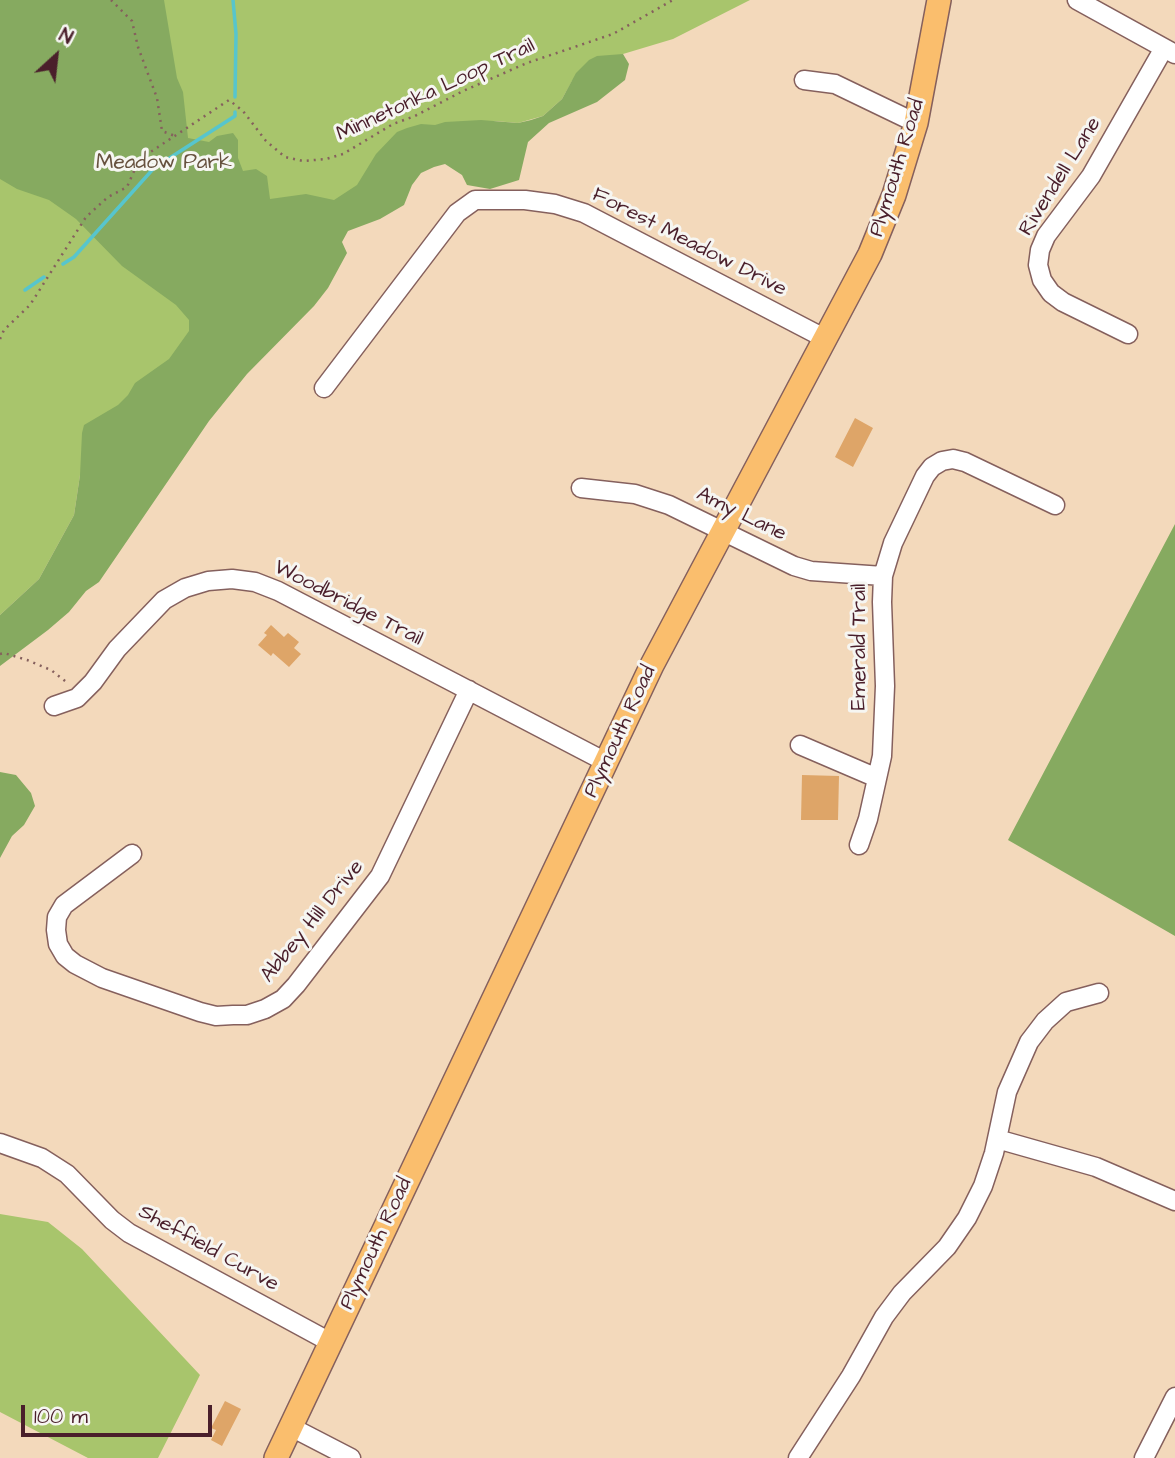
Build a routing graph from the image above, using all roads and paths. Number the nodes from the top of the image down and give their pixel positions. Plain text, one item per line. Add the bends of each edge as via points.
1 (111, 0) edge
2 (673, 0) edge
3 (939, 0) edge
4 (1077, 0) edge
5 (1169, 51) edge
6 (804, 80) dead end
7 (916, 122) junction
8 (175, 136) junction
9 (1128, 334) dead end
10 (0, 339) edge
11 (826, 339) junction
12 (324, 388) dead end
13 (581, 488) dead end
14 (1055, 505) dead end
15 (724, 531) junction
16 (883, 576) junction
17 (0, 654) edge
18 (469, 690) junction
19 (77, 698) junction
20 (54, 706) dead end
21 (800, 745) dead end
22 (606, 762) junction
23 (877, 778) junction
24 (859, 845) dead end
25 (132, 854) dead end
26 (1099, 993) dead end
27 (997, 1139) junction
28 (0, 1143) edge
29 (1175, 1201) edge
30 (330, 1342) junction
31 (1175, 1397) edge
32 (291, 1427) junction
33 (1145, 1457) edge
34 (276, 1458) edge
35 (351, 1458) edge
36 (798, 1458) edge

1 - 8 path via 132,21 158,97 162,131
2 - 8 path, Minnetonka Loop Trail via 613,34 527,63 326,159 285,157 229,100
3 - 7 main road, Plymouth Road
4 - 5 street
5 - 9 street, Rivendell Lane via 1091,176 1046,236 1038,265 1051,293
6 - 7 street via 835,84
7 - 11 main road, Plymouth Road via 870,254
8 - 10 path, Minnetonka Loop Trail via 149,153 127,187 86,217 30,305
11 - 12 street, Forest Meadow Drive via 584,213 525,200 475,200 457,213
11 - 15 main road, Plymouth Road
13 - 15 street, Amy Lane via 635,494
14 - 16 street, Emerald Trail via 965,462 942,461 925,476
15 - 16 street, Amy Lane via 811,571
15 - 22 main road, Plymouth Road
16 - 23 street, Emerald Trail via 885,686
17 - 19 path via 51,670 71,686
18 - 19 street, Woodbridge Trail via 278,591 232,579 208,580 164,600
18 - 22 street, Woodbridge Trail
18 - 25 street, Abbey Hill Drive via 380,876 296,985 265,1009 216,1016 200,1012 102,978 65,956 56,930 64,905
19 - 20 street, Woodbridge Trail
21 - 23 street
22 - 30 main road, Plymouth Road
23 - 24 street, Emerald Trail
26 - 27 street via 1066,1002 1029,1042 1007,1092
27 - 29 street via 1096,1167
27 - 36 street via 983,1186 967,1218 884,1317
28 - 30 street, Sheffield Curve via 42,1158 67,1174 129,1233
30 - 32 main road, Plymouth Road
31 - 33 street
32 - 34 main road, Plymouth Road
32 - 35 street

